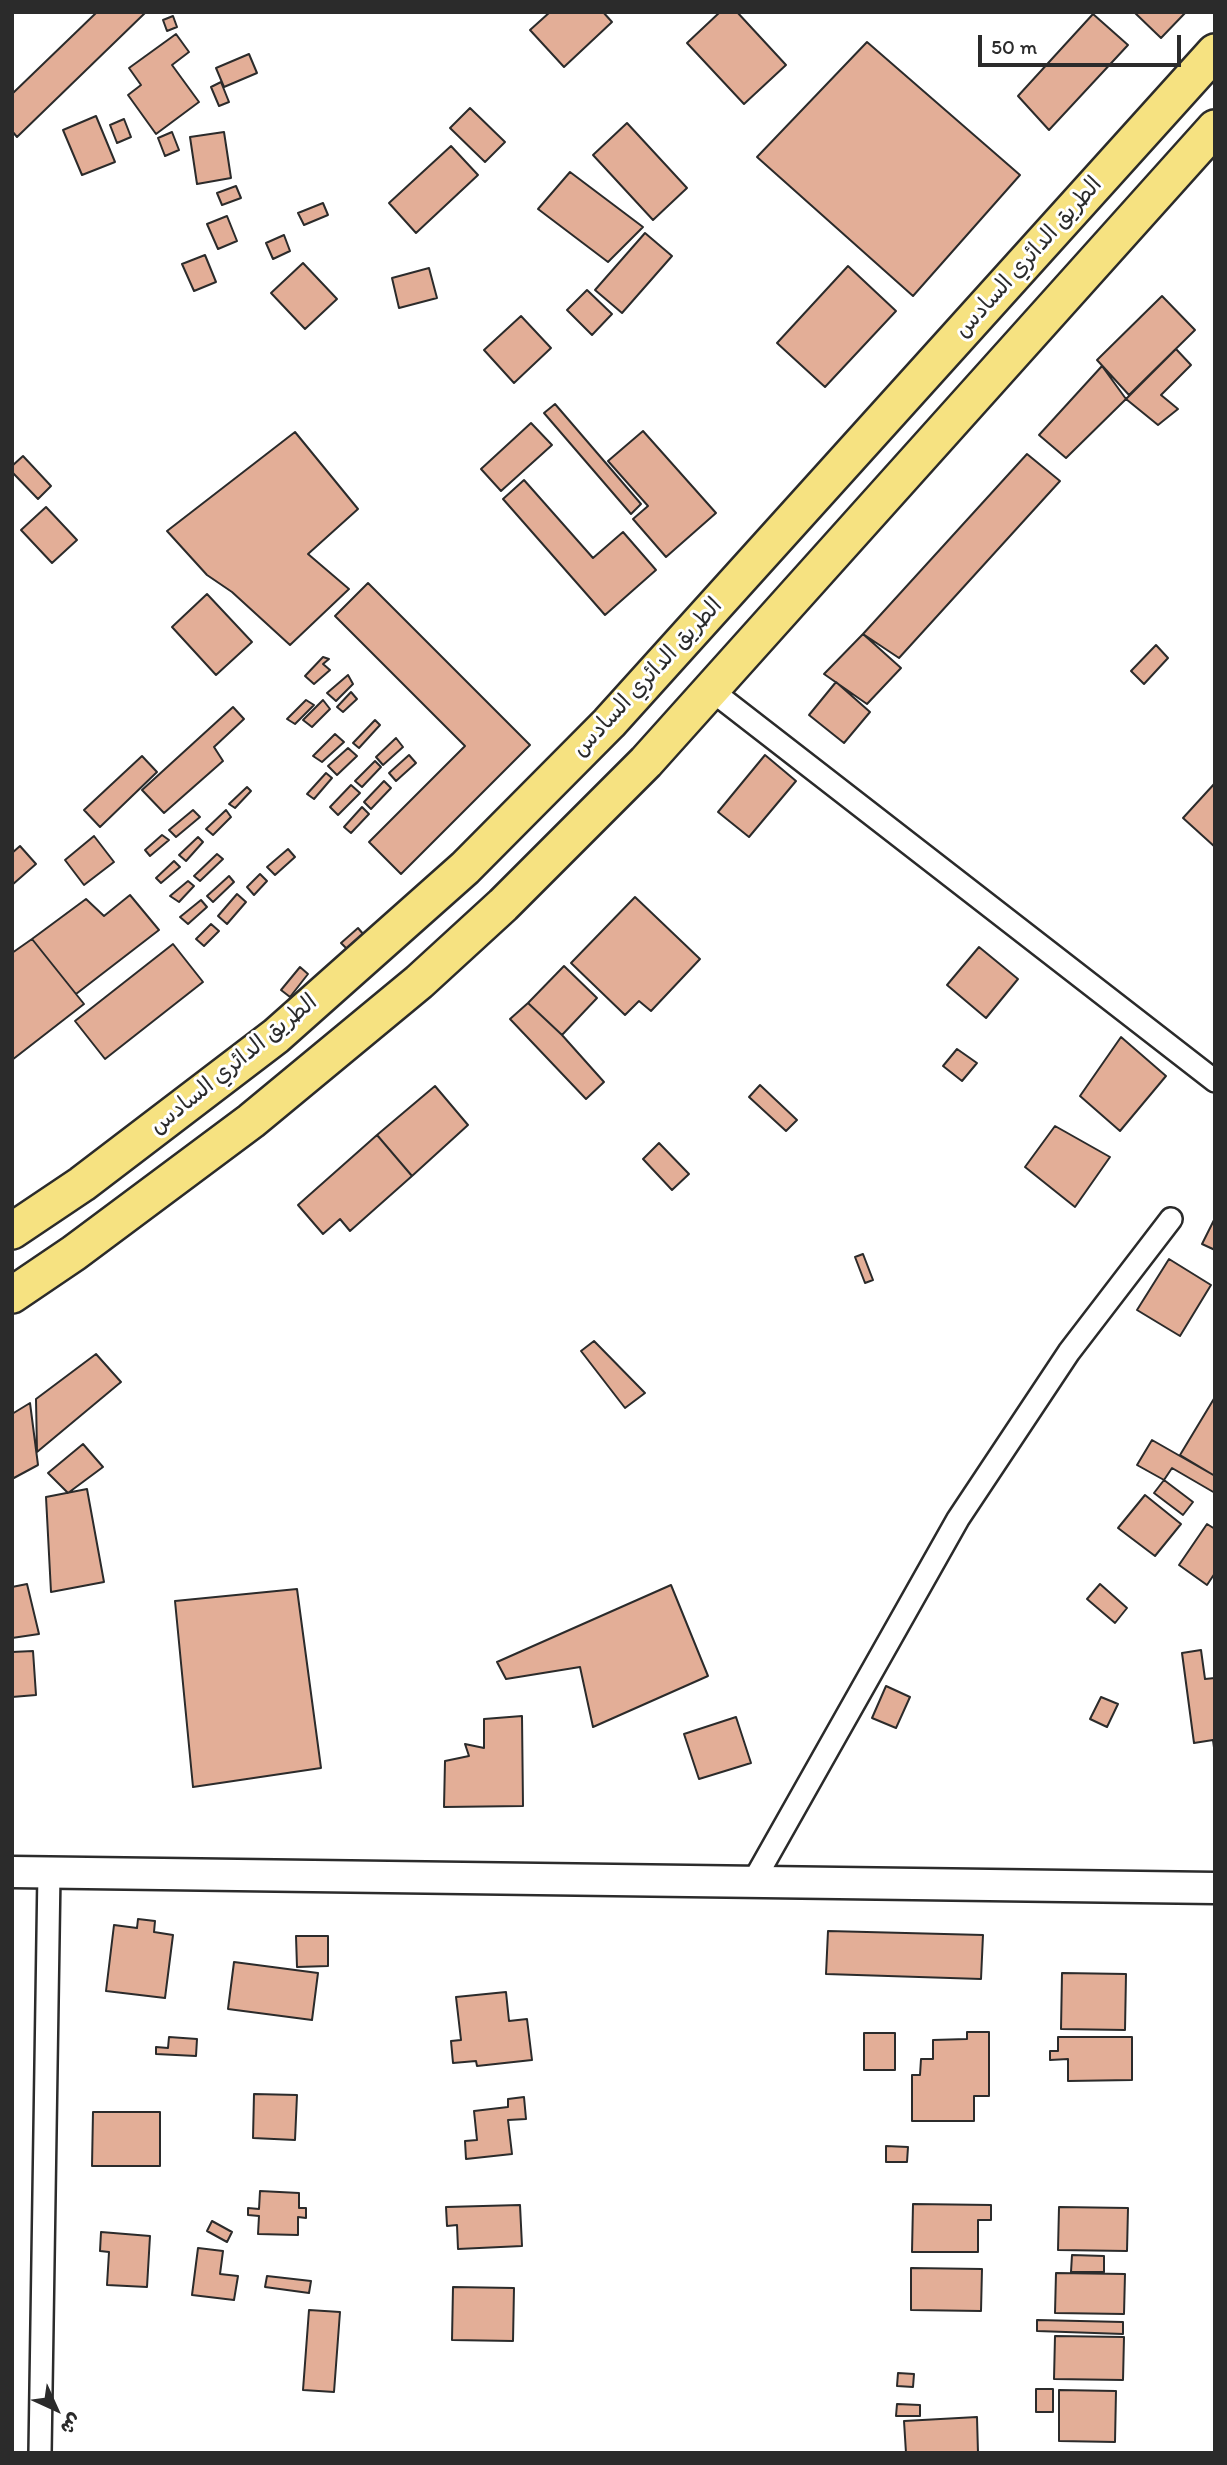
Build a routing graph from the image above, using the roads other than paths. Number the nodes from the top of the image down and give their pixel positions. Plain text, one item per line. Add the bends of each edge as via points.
1 (1215, 52) edge
2 (1215, 128) edge
3 (711, 691) junction
4 (609, 723) junction
5 (646, 762) junction
6 (219, 1079) junction
7 (1215, 1081) edge
8 (251, 1121) junction
9 (1171, 1219) dead end
10 (12, 1231) edge
11 (12, 1295) edge
12 (12, 1872) edge
13 (50, 1872) junction
14 (753, 1882) junction
15 (1215, 1888) edge
16 (40, 2453) edge

1 - 4 highway, الطريق الدائري السادس
2 - 3 highway
3 - 5 highway
3 - 7 street
4 - 5 highway
4 - 6 highway, الطريق الدائري السادس via 465,868 276,1035
5 - 8 highway via 438,965
6 - 8 highway
6 - 10 highway, الطريق الدائري السادس via 82,1184
8 - 11 highway
9 - 14 street via 1069,1352 958,1519
12 - 13 main road
13 - 14 main road
13 - 16 street
14 - 15 main road

